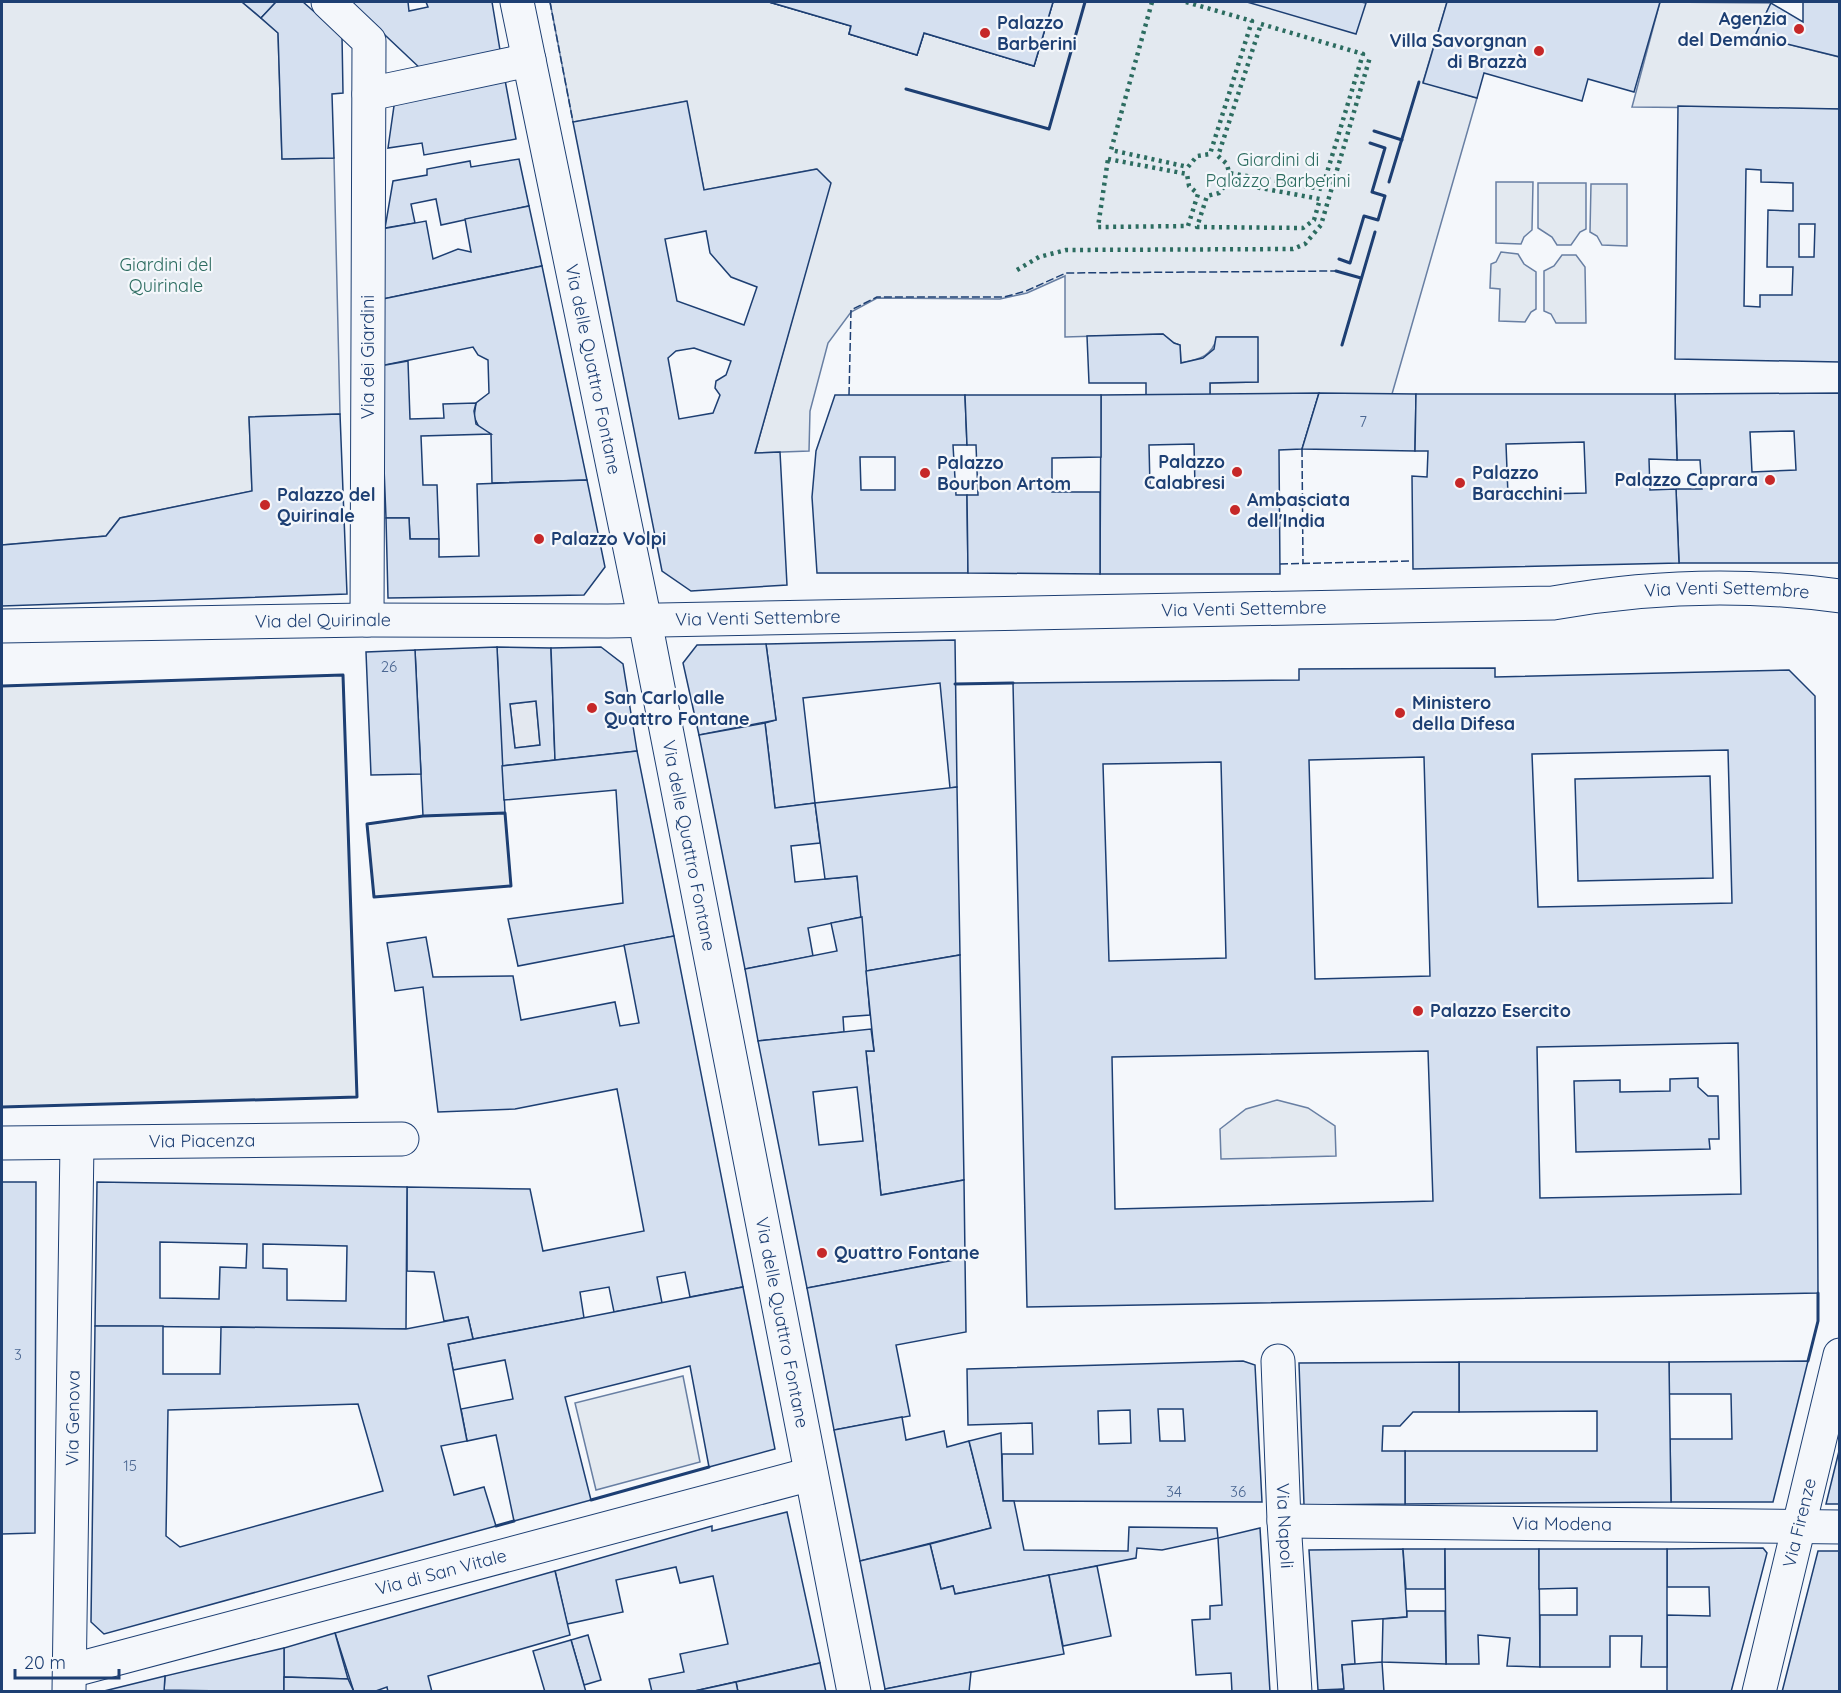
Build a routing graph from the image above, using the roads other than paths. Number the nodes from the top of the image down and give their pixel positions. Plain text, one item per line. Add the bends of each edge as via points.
1 (328, 2) edge
2 (517, 2) edge
3 (529, 60) junction
4 (369, 94) junction
5 (1839, 596) edge
6 (366, 620) junction
7 (645, 621) junction
8 (2, 626) edge
9 (402, 1139) dead end
10 (2, 1143) edge
11 (77, 1143) junction
12 (1839, 1355) edge
13 (1278, 1362) dead end
14 (811, 1474) junction
15 (1284, 1521) junction
16 (1797, 1527) junction
17 (1839, 1527) edge
18 (69, 1681) edge
19 (854, 1692) edge
20 (1295, 1692) edge
21 (1759, 1692) edge

1 - 4 street, Via dei Giardini via 369,41
2 - 3 street, Via delle Quattro Fontane
3 - 4 street
3 - 7 street, Via delle Quattro Fontane
4 - 6 street, Via dei Giardini
5 - 7 street, Via Venti Settembre via 1770,589 1659,589 1612,592 1553,603
6 - 7 street, Via del Quirinale
6 - 8 street, Via del Quirinale
7 - 14 street, Via delle Quattro Fontane
9 - 11 street, Via Piacenza
10 - 11 street, Via Piacenza
11 - 18 street, Via Genova
12 - 16 street, Via Firenze
13 - 15 street, Via Napoli
14 - 18 street, Via di San Vitale via 310,1607
14 - 19 street, Via delle Quattro Fontane
15 - 16 street, Via Modena
15 - 20 street, Via Napoli
16 - 17 street, Via Modena
16 - 21 street, Via Firenze

